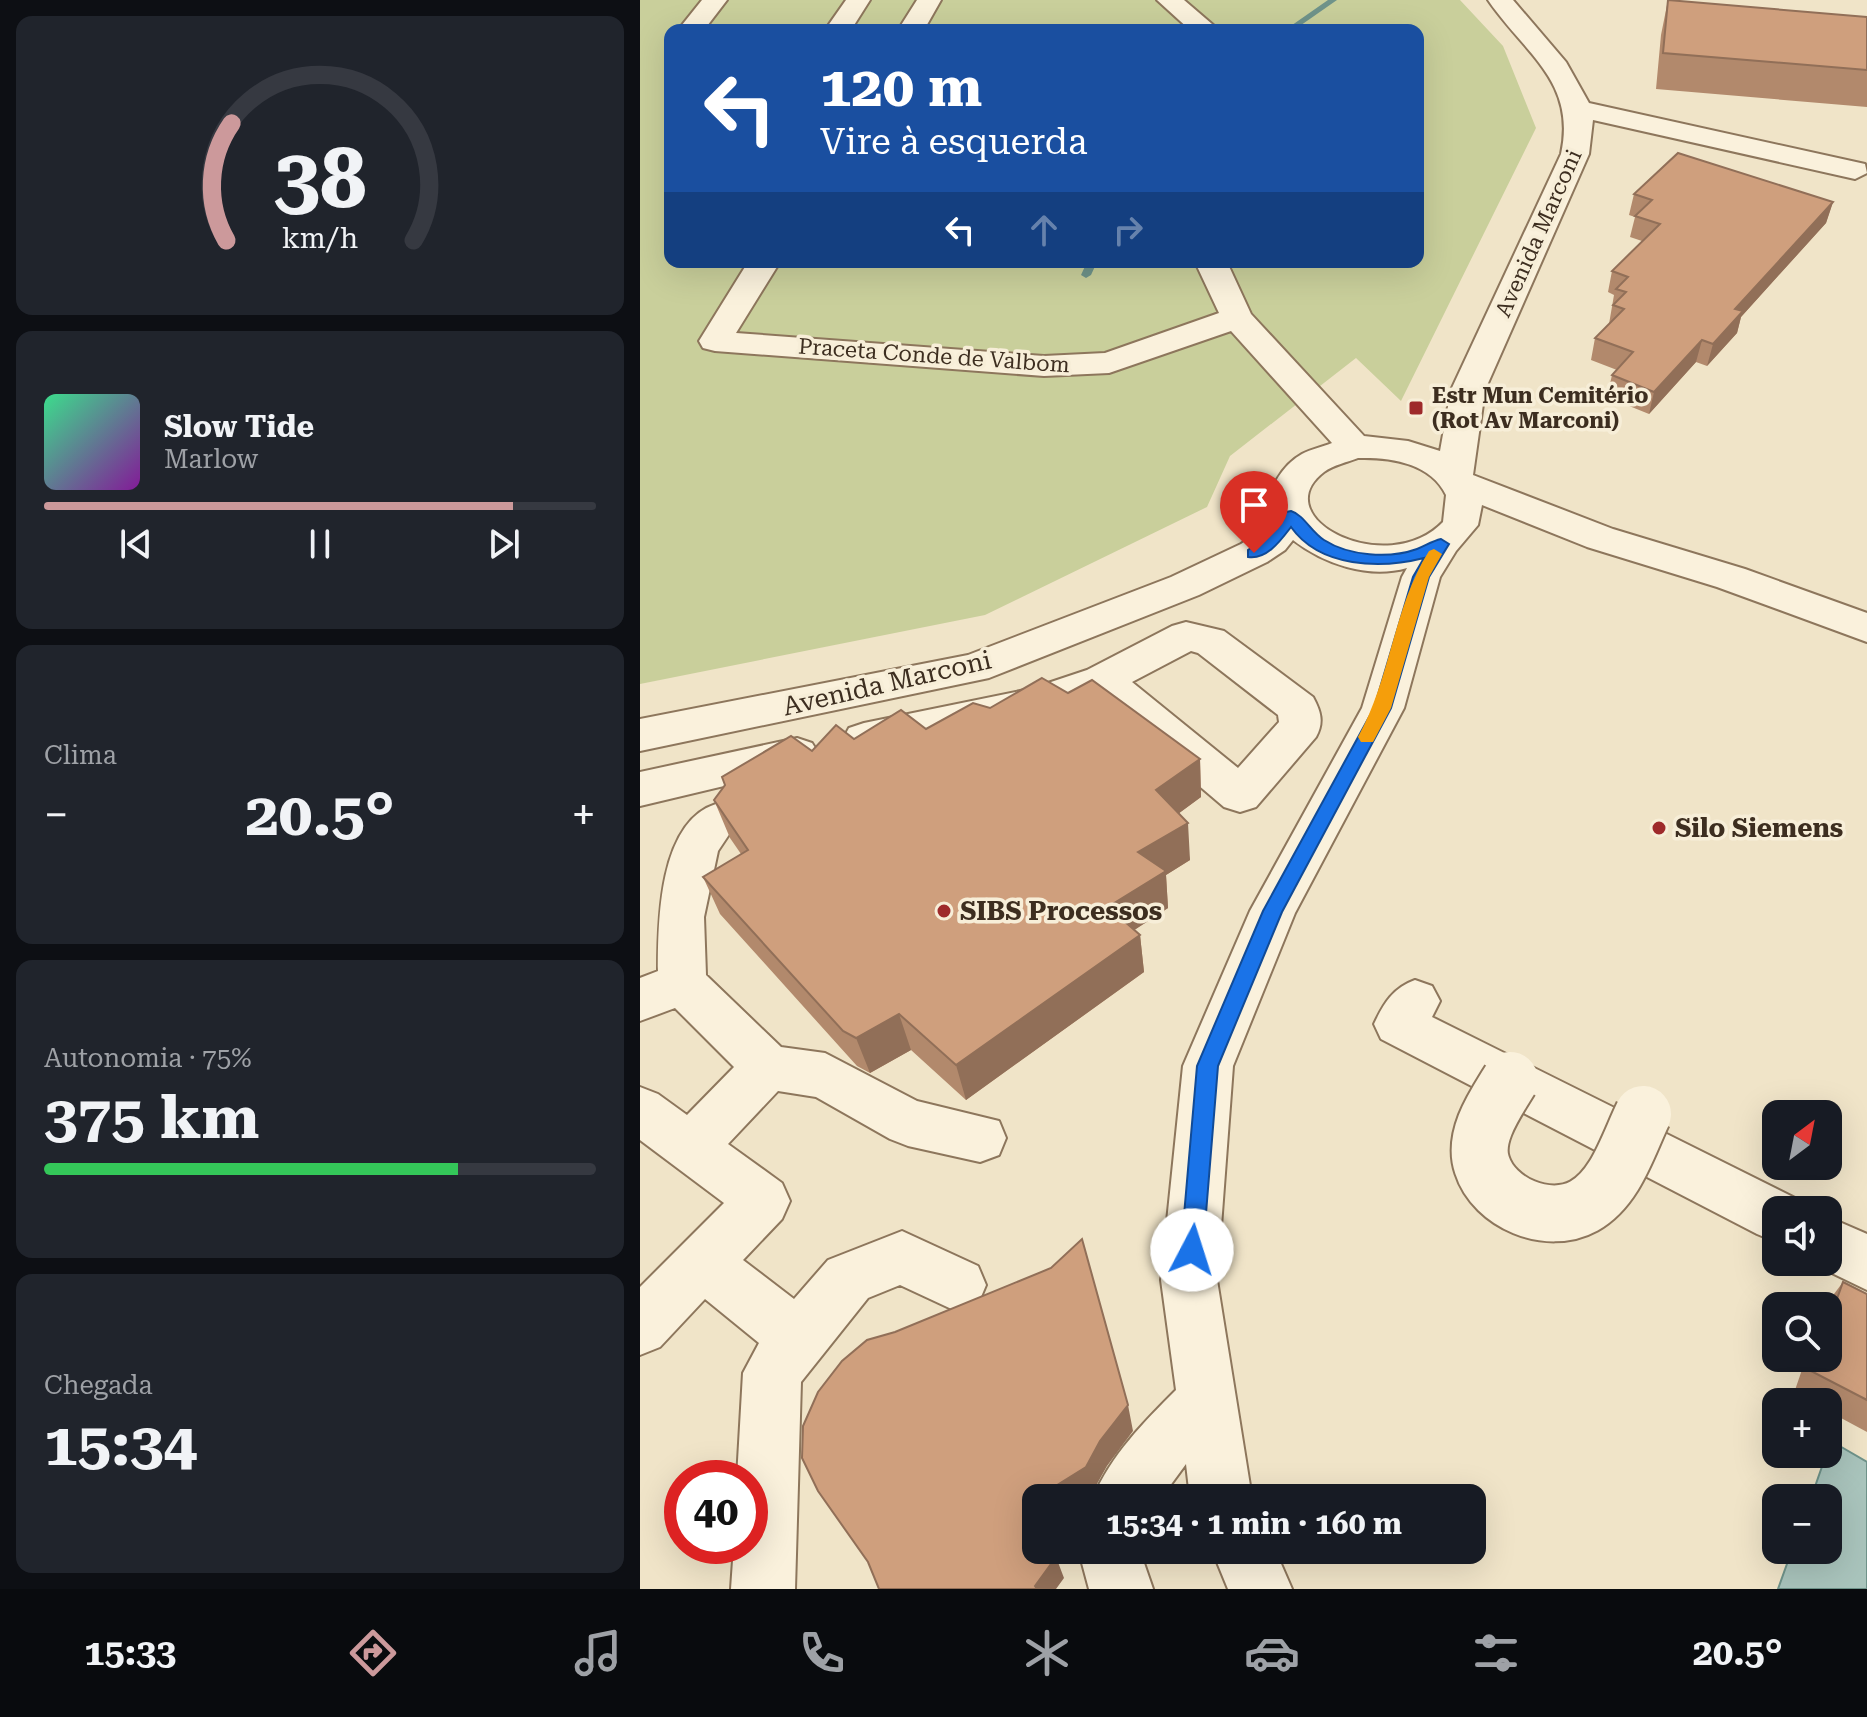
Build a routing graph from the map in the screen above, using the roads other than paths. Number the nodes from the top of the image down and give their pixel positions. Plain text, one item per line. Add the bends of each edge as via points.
1 (715, 0) edge
2 (858, 0) edge
3 (929, 0) edge
4 (1169, 0) edge
5 (1500, 0) edge
6 (696, 24) edge
7 (842, 24) edge
8 (915, 24) edge
9 (1199, 24) edge
10 (1578, 109) junction
11 (1855, 170) dead end
12 (760, 268) edge
13 (1214, 268) edge
14 (1237, 318) junction
15 (1468, 390) junction
16 (1370, 447) junction
17 (1456, 480) junction
18 (1291, 516) junction
19 (1448, 538) junction
20 (1600, 538) junction
21 (1867, 628) edge
22 (1102, 680) dead end
23 (640, 735) edge
24 (640, 789) edge
25 (716, 821) edge
26 (661, 991) edge
27 (1415, 1001) dead end
28 (768, 1067) junction
29 (1510, 1080) junction
30 (640, 1110) edge
31 (1643, 1114) dead end
32 (980, 1138) dead end
33 (691, 1147) junction
34 (1762, 1197) edge
35 (1842, 1250) edge
36 (702, 1262) junction
37 (1867, 1263) edge
38 (958, 1285) dead end
39 (640, 1327) edge
40 (798, 1338) junction
41 (1207, 1400) junction
42 (1134, 1484) edge
43 (1219, 1484) edge
44 (1113, 1564) edge
45 (1249, 1564) edge
46 (763, 1589) edge
47 (1121, 1589) edge
48 (1260, 1589) edge

1 - 6 street
2 - 7 street
3 - 8 street
4 - 9 street
5 - 10 street, Avenida Marconi via 1560,72
10 - 11 street
10 - 15 street, Avenida Marconi via 1575,154
12 - 14 street, Praceta Conde de Valbom via 715,341 1044,366 1109,363
13 - 14 street
14 - 16 street via 1317,403
15 - 16 street, Avenida Marconi via 1425,425
15 - 17 street, Avenida Marconi
16 - 17 street via 1413,453 1437,463
16 - 18 street via 1329,453 1307,464 1293,480 1288,497
17 - 19 street via 1464,516
17 - 20 street
18 - 19 street via 1319,544 1368,559 1420,554
18 - 23 street, Avenida Marconi via 1272,541 1254,553 1185,586 975,668
19 - 20 street via 1510,528
19 - 41 street via 1421,577 1383,708 1273,911 1208,1066 1189,1280
20 - 21 street
22 - 24 street via 1033,703
25 - 26 street via 697,845
26 - 28 street
27 - 29 street via 1399,1024
28 - 32 street via 825,1076 908,1122
28 - 33 street
29 - 31 street, bridge via 1483,1125 1481,1164 1502,1197 1545,1214 1583,1207 1610,1183
29 - 34 street
30 - 33 street
33 - 36 street via 763,1201
35 - 37 street
36 - 39 street
36 - 40 street
38 - 40 street via 902,1258 848,1279
40 - 46 street via 772,1373
41 - 42 street
41 - 43 street
44 - 47 street
45 - 48 street

